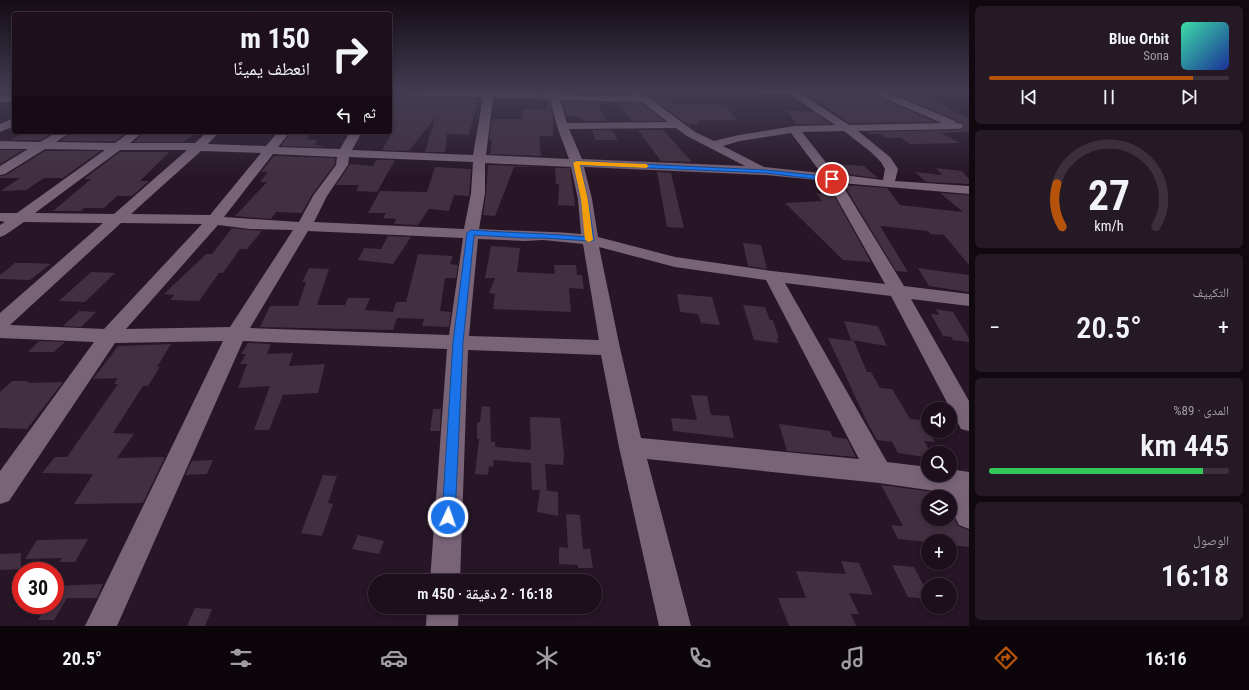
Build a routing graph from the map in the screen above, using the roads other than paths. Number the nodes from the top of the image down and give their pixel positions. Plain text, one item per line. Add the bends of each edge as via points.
1 (484, 120) edge
2 (561, 120) edge
3 (672, 120) edge
4 (834, 120) edge
5 (943, 120) edge
6 (12, 122) edge
7 (969, 122) edge
8 (678, 125) junction
9 (954, 125) junction
10 (562, 126) junction
11 (0, 128) edge
12 (794, 129) junction
13 (847, 129) junction
14 (969, 132) edge
15 (62, 134) edge
16 (134, 134) edge
17 (211, 134) edge
18 (283, 134) edge
19 (355, 134) edge
20 (0, 145) edge
21 (713, 145) junction
22 (41, 146) junction
23 (115, 147) junction
24 (198, 148) junction
25 (270, 151) junction
26 (344, 153) junction
27 (479, 159) junction
28 (576, 163) junction
29 (0, 170) edge
30 (766, 172) junction
31 (832, 179) junction
32 (887, 184) junction
33 (969, 190) edge
34 (0, 217) edge
35 (18, 217) junction
36 (117, 218) junction
37 (214, 220) junction
38 (304, 225) junction
39 (0, 232) edge
40 (471, 233) junction
41 (590, 240) junction
42 (772, 276) junction
43 (896, 290) junction
44 (969, 300) edge
45 (0, 323) edge
46 (0, 331) edge
47 (236, 334) junction
48 (109, 336) junction
49 (458, 342) junction
50 (610, 348) junction
51 (969, 422) edge
52 (631, 447) junction
53 (879, 472) junction
54 (960, 483) edge
55 (0, 492) edge
56 (969, 516) edge
57 (445, 574) edge
58 (443, 614) edge
59 (101, 626) edge
60 (442, 626) edge
61 (675, 626) edge

1 - 27 street
2 - 10 street
3 - 8 street
4 - 13 street
5 - 9 street
6 - 11 street
7 - 9 street
8 - 10 street
8 - 21 street
9 - 13 street
9 - 14 street
10 - 28 street
12 - 13 street
12 - 21 street
12 - 31 street
13 - 32 street via 886,159 892,173
15 - 22 street
16 - 23 street
17 - 24 street
18 - 25 street
19 - 26 street
20 - 22 street
21 - 30 street
22 - 23 street
22 - 29 street
23 - 24 street
23 - 35 street
24 - 25 street
24 - 36 street
25 - 26 street
25 - 37 street
26 - 27 street
26 - 38 street via 342,165
27 - 28 street
27 - 40 street via 478,193
28 - 30 street
28 - 41 street via 585,200
30 - 31 street
31 - 32 street
31 - 43 street
32 - 33 street
34 - 35 street
35 - 36 street
35 - 39 street
36 - 37 street
36 - 45 street
37 - 38 street
37 - 48 street
38 - 40 street
38 - 47 street
40 - 41 street via 543,235
40 - 49 street
41 - 42 street via 675,262
41 - 50 street
42 - 43 street
42 - 53 street
43 - 44 street
43 - 51 street
46 - 48 street
47 - 48 street
47 - 49 street
47 - 59 street
48 - 55 street
49 - 50 street
49 - 57 street
50 - 52 street
52 - 53 street
52 - 61 street
53 - 54 street
54 - 56 street
58 - 60 street

